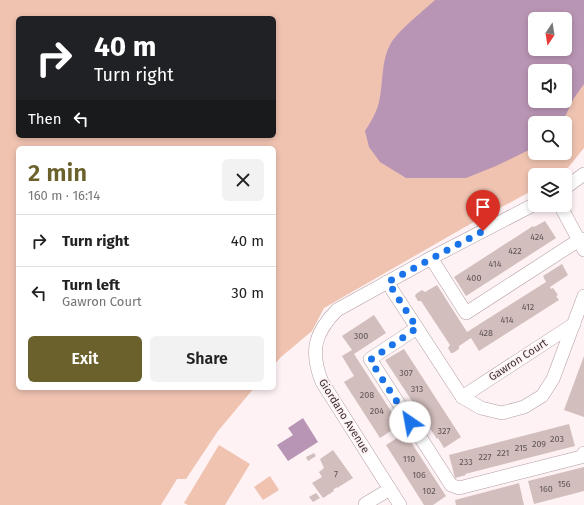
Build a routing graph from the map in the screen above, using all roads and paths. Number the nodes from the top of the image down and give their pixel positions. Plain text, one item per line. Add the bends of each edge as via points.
1 (584, 174) edge
2 (572, 183) edge
3 (528, 208) edge
4 (564, 212) edge
5 (582, 243) edge
6 (431, 258) junction
7 (388, 282) junction
8 (584, 296) edge
9 (574, 324) junction
10 (417, 328) junction
11 (462, 397) junction
12 (584, 453) edge
13 (390, 489) junction
14 (364, 505) edge
15 (400, 505) edge

1 - 2 street
3 - 6 street, Giordano Avenue
4 - 5 street
5 - 6 street via 466,313
6 - 7 street, Giordano Avenue
7 - 10 street, Gawron Court
7 - 13 street, Giordano Avenue via 335,312 318,335 315,352 316,368 322,382
8 - 9 street, Gawron Court
9 - 11 street, Gawron Court
9 - 11 street, Gawron Court via 553,379 542,396 524,407 502,413 481,408
10 - 11 street, Gawron Court
10 - 12 street via 370,360 451,485 458,488 581,456
13 - 14 street
13 - 15 street, Giordano Avenue

